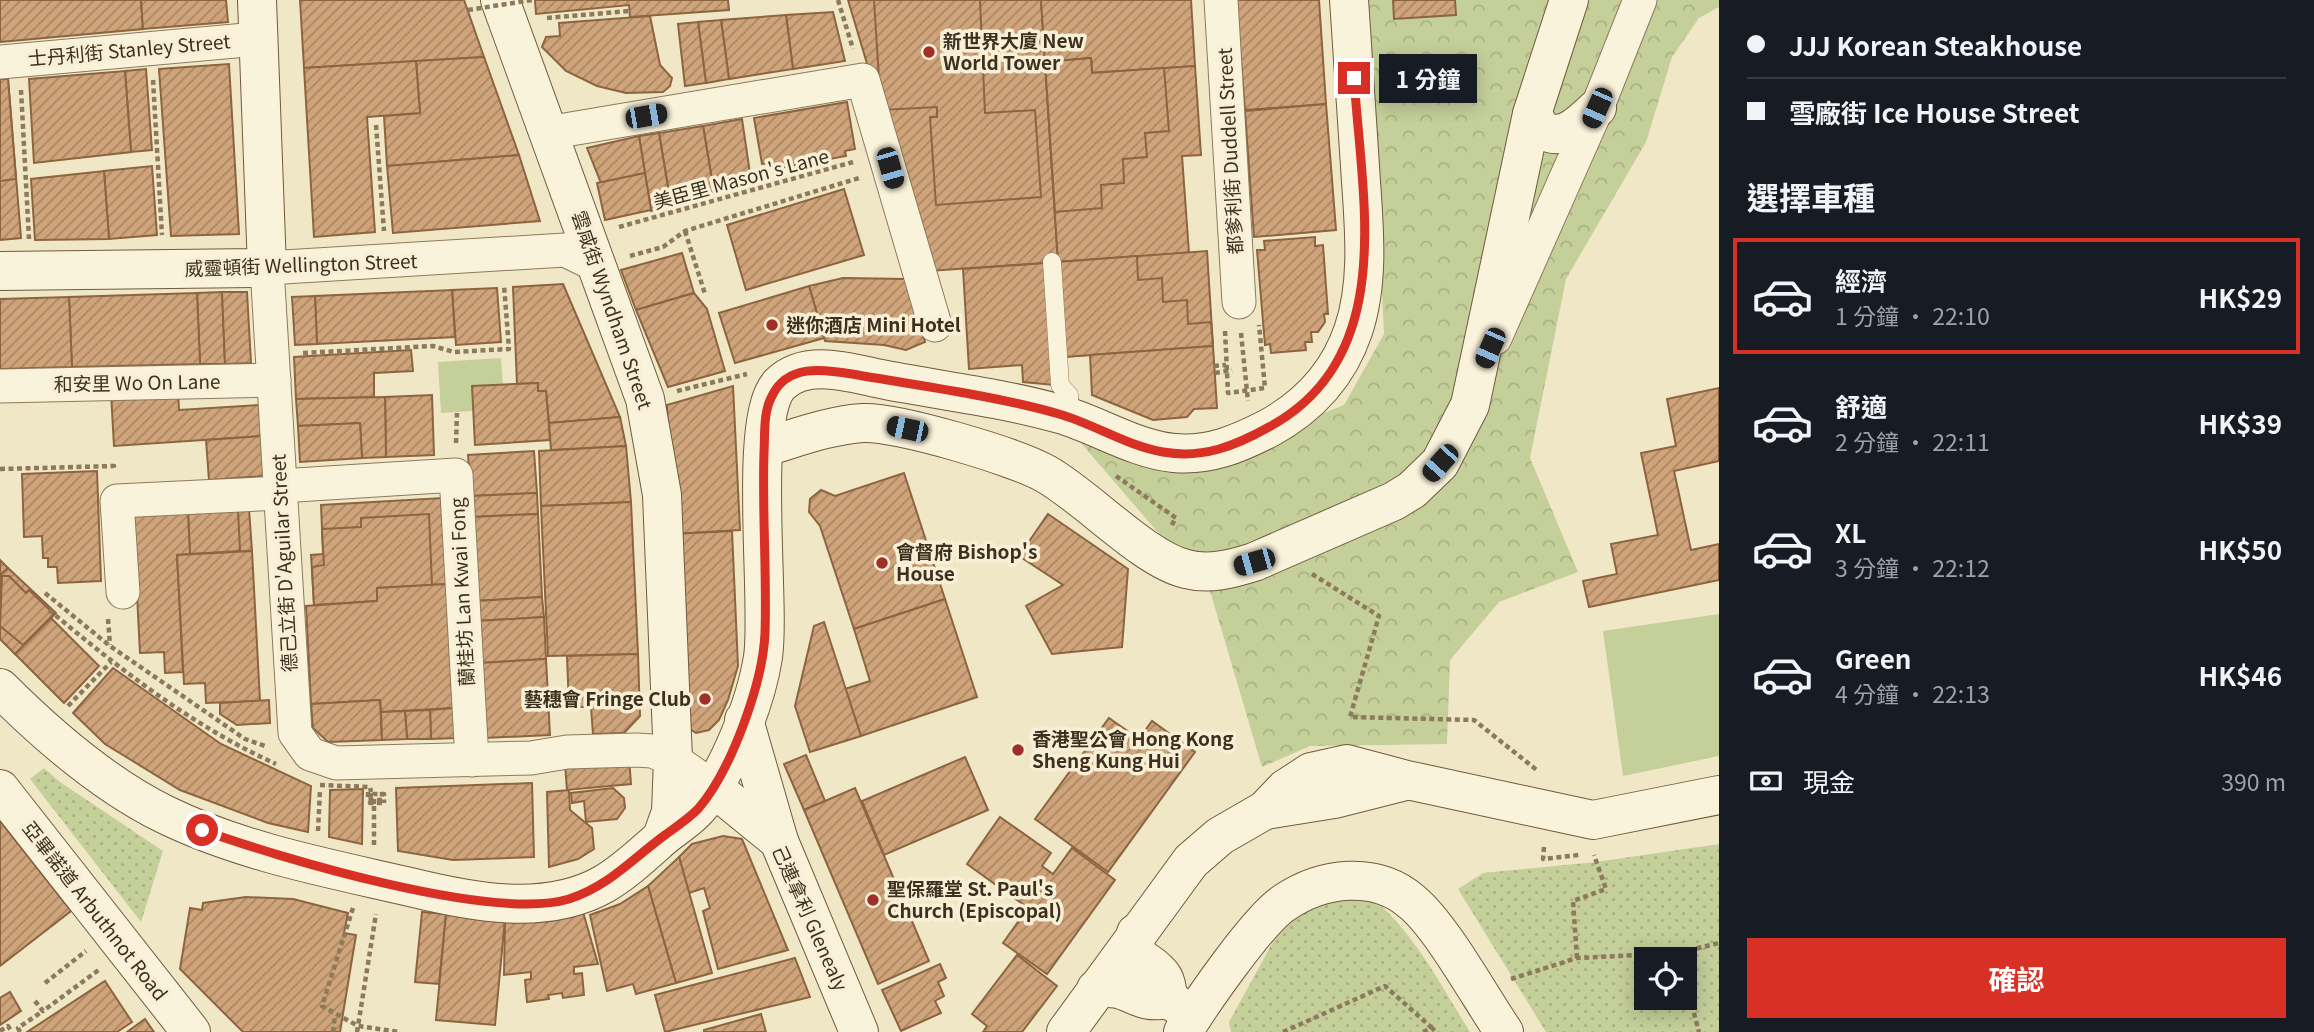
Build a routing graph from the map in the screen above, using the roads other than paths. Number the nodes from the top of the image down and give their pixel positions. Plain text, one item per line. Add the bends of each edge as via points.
1 (257, 0) edge
2 (1221, 0) edge
3 (1349, 0) edge
4 (1569, 0) edge
5 (1640, 0) edge
6 (484, 5) edge
7 (257, 39) junction
8 (10, 69) edge
9 (1597, 108) junction
10 (1532, 114) junction
11 (547, 133) junction
12 (613, 261) junction
13 (1052, 262) dead end
14 (267, 268) junction
15 (0, 271) edge
16 (1240, 316) road end
17 (935, 325) dead end
18 (1480, 372) junction
19 (274, 380) junction
20 (0, 386) edge
21 (1070, 417) junction
22 (765, 447) junction
23 (280, 490) junction
24 (123, 592) dead end
25 (0, 688) edge
26 (744, 720) junction
27 (673, 759) junction
28 (472, 760) junction
29 (714, 788) junction
30 (0, 789) edge
31 (1719, 796) edge
32 (662, 836) junction
33 (779, 841) junction
34 (1136, 933) junction
35 (1096, 989) junction
36 (1182, 1016) edge
37 (191, 1032) edge
38 (859, 1032) edge
39 (1066, 1032) edge
40 (1504, 1032) edge

1 - 7 street, 德己立街 D'Aguilar Street
2 - 16 street, 都爹利街 Duddell Street
3 - 21 street via 1363,267 1355,325 1333,372 1303,406 1261,432 1217,451 1162,452
4 - 10 street
5 - 9 street
6 - 11 street, 雲咸街 Wyndham Street
7 - 8 street, 士丹利街 Stanley Street
7 - 14 street, 德己立街 D'Aguilar Street
9 - 10 street via 1569,132 1557,134 1541,129
9 - 18 street
10 - 18 street
11 - 12 street, 雲咸街 Wyndham Street
11 - 17 street via 863,80
12 - 14 street, 威靈頓街 Wellington Street via 565,250
12 - 27 street, 雲咸街 Wyndham Street via 662,495
13 - 21 lane via 1060,385 1069,395
14 - 15 street, 威靈頓街 Wellington Street
14 - 19 street, 德己立街 D'Aguilar Street
18 - 22 street via 1459,431 1440,463 1412,490 1279,553 1217,571 1185,569 1170,562 1045,473 907,429 848,424
19 - 20 street, 和安里 Wo On Lane
19 - 23 street, 德己立街 D'Aguilar Street
21 - 22 street via 813,370 791,376 776,388 768,407
22 - 26 street via 763,658
23 - 24 street via 117,501
23 - 28 street, 德己立街 D'Aguilar Street via 292,720 301,744 310,754 336,763
23 - 28 street, 蘭桂坊 Lan Kwai Fong via 456,475
25 - 32 street via 77,757 166,816 247,846 431,892 516,904 565,900 601,886
26 - 29 street
26 - 33 street
27 - 28 street, 德己立街 D'Aguilar Street via 636,750
27 - 29 street
27 - 32 street, 雲咸街 Wyndham Street via 672,805
29 - 32 street via 697,810
29 - 33 street, 己連拿利 Glenealy
30 - 37 street, 亞畢諾道 Arbuthnot Road
31 - 34 street via 1593,820 1347,764 1326,767 1285,789 1265,810 1220,836 1191,861
33 - 38 street, 己連拿利 Glenealy
34 - 35 street
34 - 36 street via 1134,947 1139,957 1164,978
35 - 36 street via 1119,988
35 - 39 street
36 - 40 street via 1283,903 1323,885 1364,880 1391,888 1414,903

